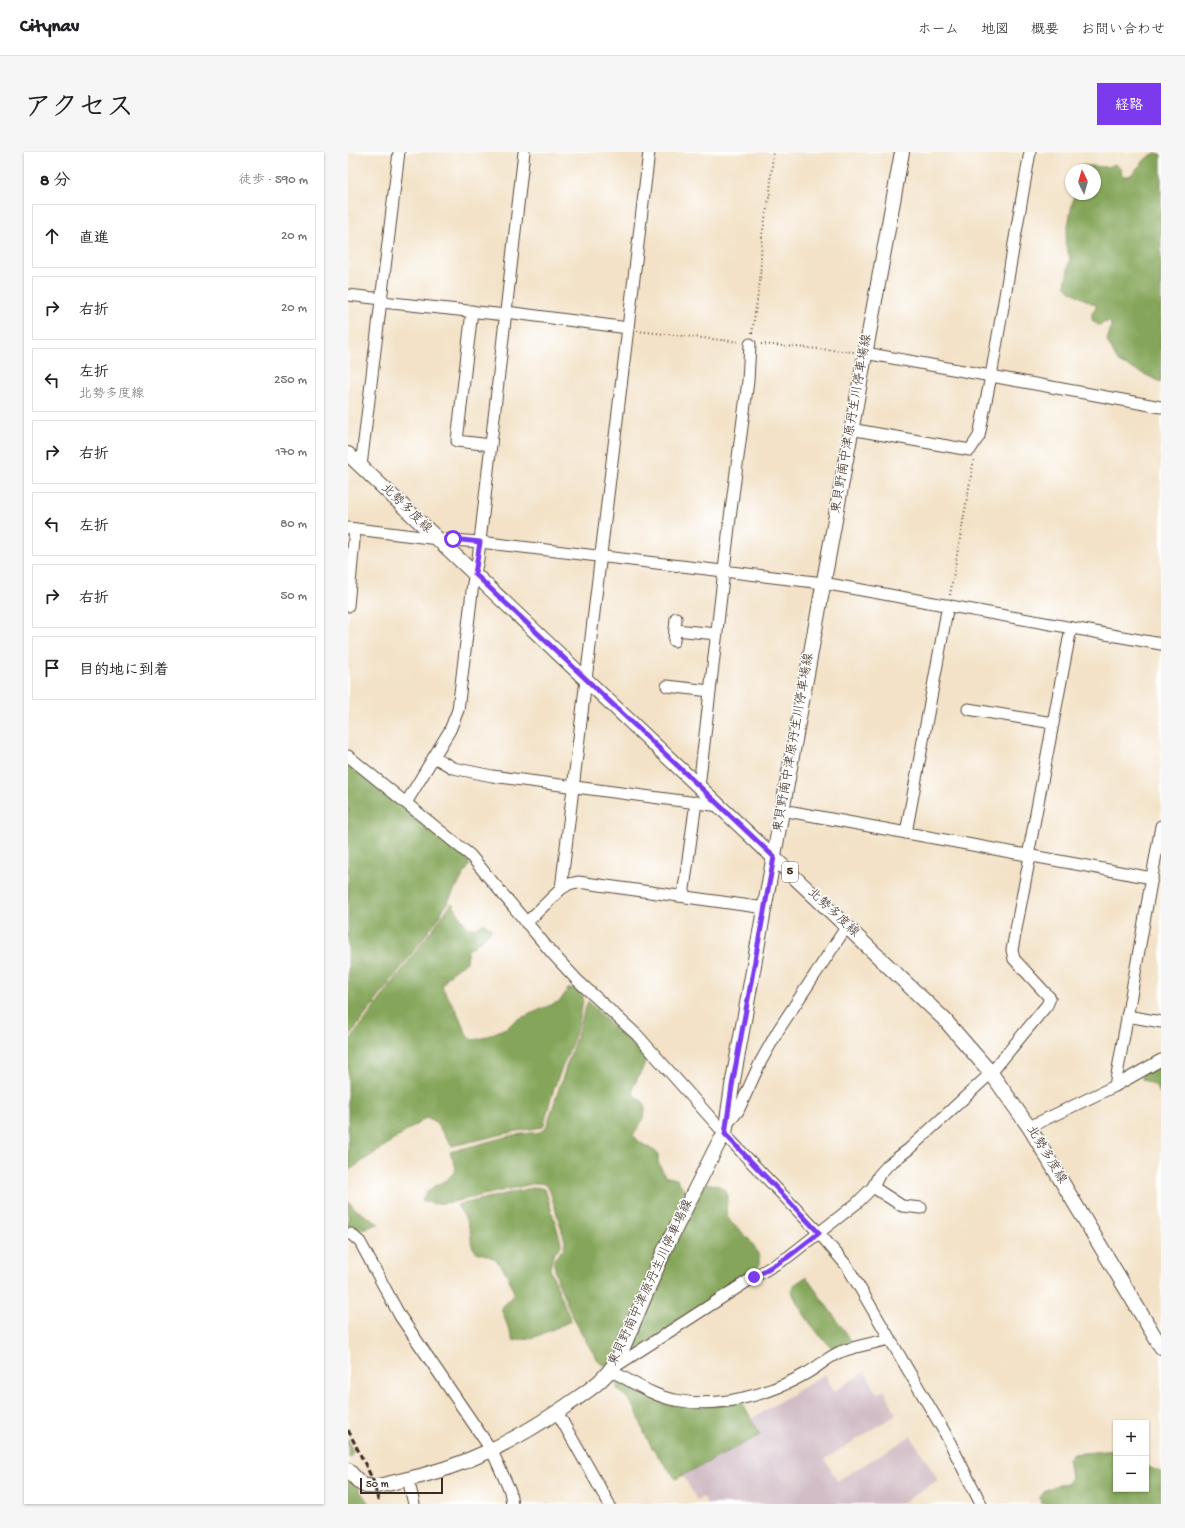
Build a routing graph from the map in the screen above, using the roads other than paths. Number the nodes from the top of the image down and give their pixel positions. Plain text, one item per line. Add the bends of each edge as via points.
1 (399, 152) edge
2 (524, 152) edge
3 (649, 152) edge
4 (902, 152) edge
5 (1030, 152) edge
6 (348, 295) edge
7 (382, 300) junction
8 (472, 311) junction
9 (506, 314) junction
10 (628, 328) junction
11 (750, 344) road end
12 (865, 353) junction
13 (991, 376) junction
14 (1161, 407) edge
15 (850, 429) junction
16 (491, 445) junction
17 (348, 454) edge
18 (361, 466) junction
19 (352, 529) edge
20 (438, 539) junction
21 (480, 542) junction
22 (602, 557) junction
23 (723, 572) junction
24 (475, 574) junction
25 (823, 583) junction
26 (948, 605) junction
27 (348, 606) edge
28 (676, 618) dead end
29 (1071, 628) junction
30 (676, 630) junction
31 (717, 634) junction
32 (674, 641) dead end
33 (1161, 644) edge
34 (587, 680) junction
35 (667, 686) dead end
36 (710, 691) junction
37 (968, 709) dead end
38 (1053, 723) junction
39 (348, 756) edge
40 (434, 757) junction
41 (573, 787) junction
42 (699, 787) junction
43 (696, 802) junction
44 (406, 803) junction
45 (720, 806) junction
46 (782, 810) junction
47 (1161, 826) edge
48 (906, 833) junction
49 (1029, 856) junction
50 (774, 857) junction
51 (1152, 878) junction
52 (561, 889) junction
53 (683, 896) junction
54 (765, 908) junction
55 (526, 922) junction
56 (847, 926) junction
57 (1127, 1016) junction
58 (1161, 1022) edge
59 (1161, 1060) edge
60 (991, 1073) junction
61 (1115, 1086) junction
62 (1029, 1127) junction
63 (726, 1130) junction
64 (873, 1187) junction
65 (921, 1208) dead end
66 (819, 1233) junction
67 (348, 1234) edge
68 (890, 1338) junction
69 (1161, 1348) edge
70 (612, 1370) junction
71 (557, 1412) junction
72 (492, 1451) junction
73 (348, 1470) edge
74 (408, 1479) junction
75 (414, 1504) edge
76 (512, 1504) edge
77 (609, 1504) edge
78 (981, 1504) edge

1 - 7 street
2 - 9 street
3 - 10 street
4 - 12 main road, 東貝野南中津原丹生川停車場線
5 - 13 street
6 - 7 street
7 - 8 street
7 - 18 street
8 - 9 street
8 - 16 street via 458,441
9 - 10 street
9 - 16 street
10 - 22 street
11 - 23 street via 748,381
12 - 13 street
12 - 15 main road, 東貝野南中津原丹生川停車場線
13 - 14 street
13 - 15 street via 979,436 970,450
15 - 25 main road, 東貝野南中津原丹生川停車場線
16 - 21 street
17 - 18 main road, 北勢多度線 / 5
18 - 20 main road, 北勢多度線 / 5
19 - 20 street
19 - 27 street
20 - 21 street
20 - 24 main road, 北勢多度線 / 5
21 - 22 street
21 - 24 street
22 - 23 street
22 - 34 street
23 - 25 street
23 - 31 street
24 - 34 main road, 北勢多度線 / 5
24 - 40 street via 458,710 453,725
25 - 26 street
25 - 46 main road, 東貝野南中津原丹生川停車場線
26 - 29 street
26 - 48 street
28 - 30 street
29 - 33 street
29 - 38 street
30 - 31 street
30 - 32 street
31 - 36 street
34 - 41 street
34 - 42 main road, 北勢多度線 / 5
35 - 36 street
36 - 42 street
37 - 38 street
38 - 49 street
39 - 44 street
40 - 41 street via 454,768 470,772
40 - 44 street
41 - 43 street
41 - 52 street
42 - 45 main road, 北勢多度線 / 5
43 - 45 street
43 - 53 street
44 - 55 street via 470,855
45 - 50 main road, 北勢多度線 / 5
46 - 48 street
46 - 50 main road, 東貝野南中津原丹生川停車場線
47 - 51 street
48 - 49 street
49 - 51 street
49 - 60 street via 1012,950 1014,959 1050,998
50 - 54 main road, 東貝野南中津原丹生川停車場線
50 - 56 main road, 北勢多度線 / 5
51 - 57 street
52 - 53 street via 578,882
52 - 55 street
53 - 54 street
54 - 63 main road, 東貝野南中津原丹生川停車場線
55 - 63 street via 577,980 637,1034
56 - 60 main road, 北勢多度線 / 5 via 944,1019
56 - 63 street via 779,1029
57 - 58 street
57 - 61 street
59 - 61 street
60 - 62 main road, 北勢多度線 / 5
60 - 64 street via 909,1149 888,1165
61 - 62 street
62 - 69 main road, 北勢多度線 / 5
63 - 66 street
63 - 70 main road, 東貝野南中津原丹生川停車場線 via 664,1251
64 - 65 street via 902,1206
64 - 66 street
66 - 68 street via 847,1266
66 - 70 street via 788,1257
67 - 72 street via 360,1242 400,1316
68 - 70 street via 839,1352 806,1374 783,1385 752,1396 720,1401 697,1403 674,1400
68 - 78 street via 945,1433
70 - 71 main road, 東貝野南中津原丹生川停車場線 via 601,1382
71 - 72 main road, 東貝野南中津原丹生川停車場線
71 - 77 street
72 - 74 main road, 東貝野南中津原丹生川停車場線 via 455,1466
72 - 76 street via 510,1492
73 - 74 main road, 東貝野南中津原丹生川停車場線 via 364,1485 383,1485
74 - 75 street

